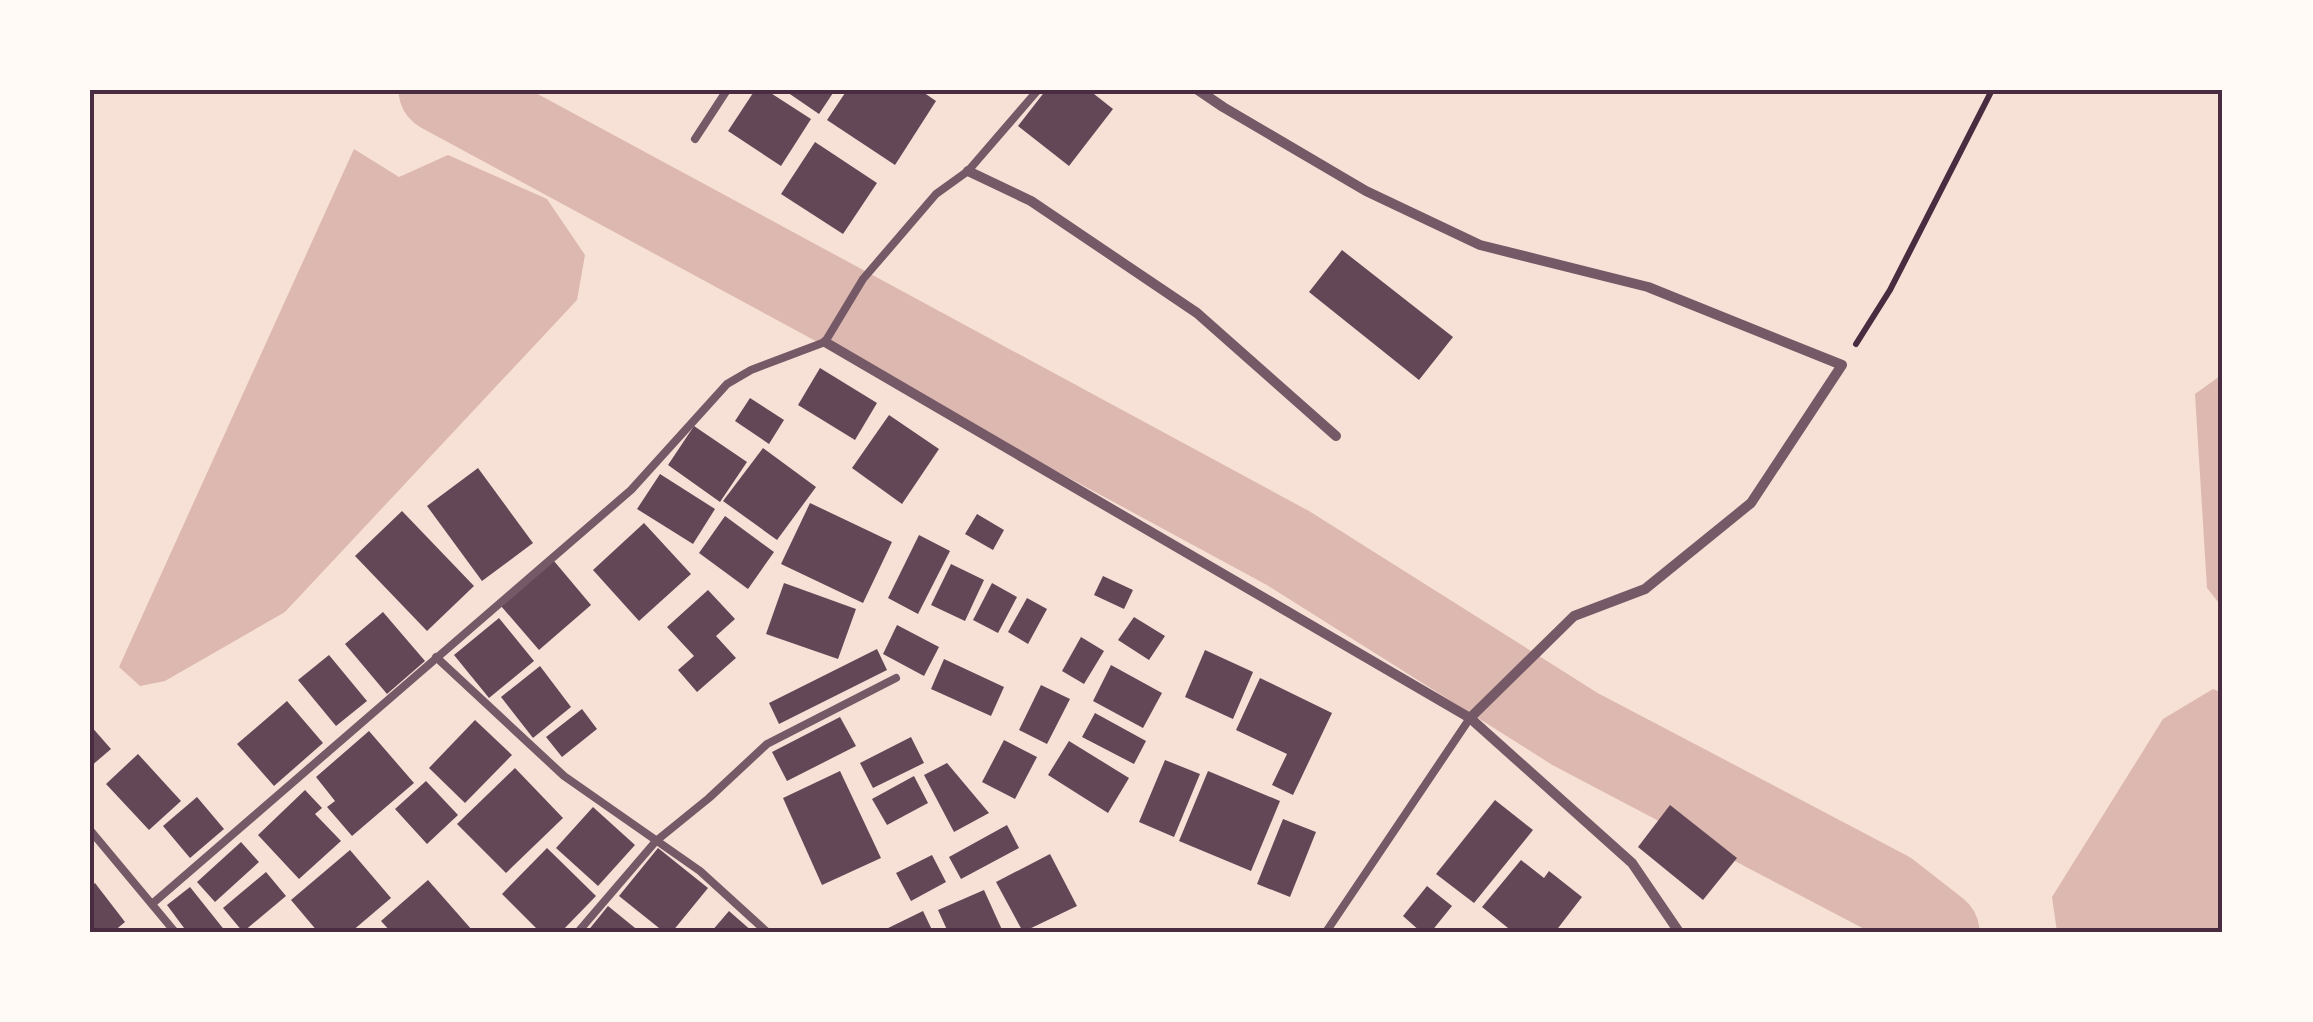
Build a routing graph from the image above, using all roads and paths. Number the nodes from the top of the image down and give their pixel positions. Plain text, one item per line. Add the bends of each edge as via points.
1 (727, 90) edge
2 (1025, 90) edge
3 (1198, 90) edge
4 (1992, 90) edge
5 (1036, 93) edge
6 (695, 138) dead end
7 (968, 170) junction
8 (825, 342) junction
9 (1842, 365) junction
10 (1336, 436) dead end
11 (436, 657) junction
12 (896, 678) dead end
13 (1470, 718) junction
14 (90, 830) edge
15 (656, 841) junction
16 (152, 904) junction
17 (175, 932) edge
18 (578, 932) edge
19 (767, 932) edge
20 (1326, 932) edge
21 (1679, 932) edge

1 - 6 lane
2 - 5 lane
3 - 9 street via 1366,191 1480,244 1648,287
4 - 9 path via 1890,290
5 - 7 lane
7 - 8 lane via 936,194 864,279
7 - 10 street via 1031,202 1198,312
8 - 11 lane via 727,384 631,490
8 - 13 street
9 - 13 street via 1752,504 1645,589 1574,616
11 - 15 lane via 564,776
11 - 16 lane
12 - 15 lane via 766,744
13 - 20 lane
13 - 21 street via 1632,863
14 - 16 lane
15 - 18 lane
15 - 19 lane
16 - 17 lane

